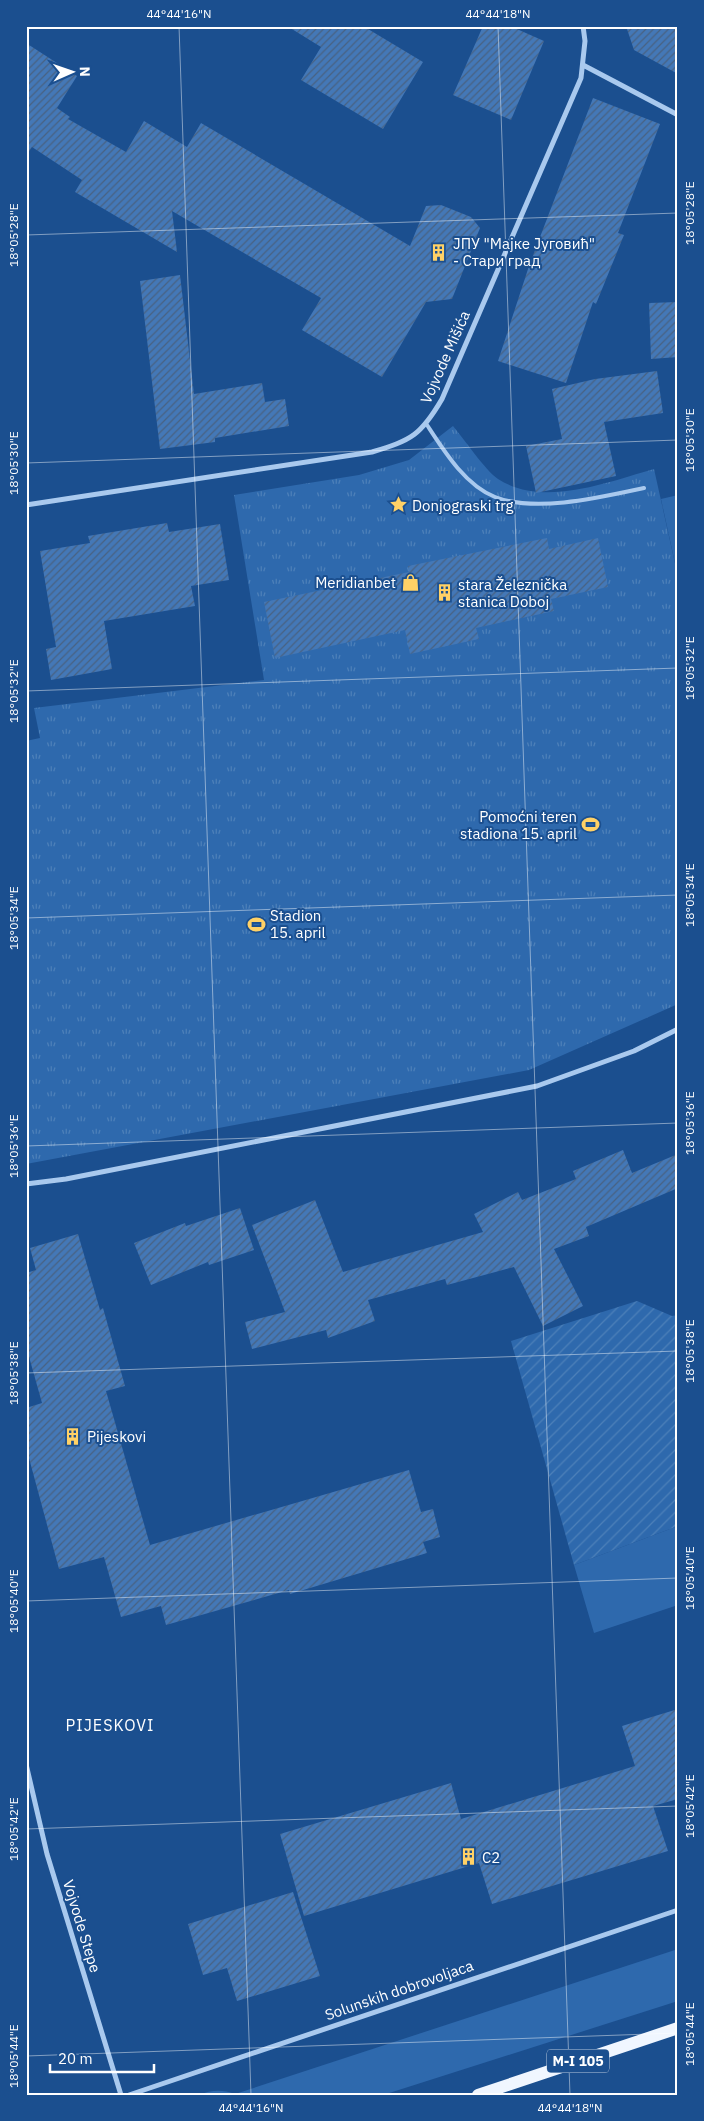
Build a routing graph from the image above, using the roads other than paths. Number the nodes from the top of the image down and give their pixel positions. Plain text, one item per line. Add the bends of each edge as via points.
1 (583, 26) edge
2 (583, 65) junction
3 (678, 116) edge
4 (427, 425) junction
5 (644, 488) dead end
6 (26, 505) edge
7 (678, 1029) edge
8 (26, 1184) edge
9 (26, 1764) edge
10 (678, 1910) edge
11 (678, 2028) edge
12 (121, 2095) edge
13 (129, 2095) edge
14 (478, 2095) edge

1 - 2 street, Vojvode Mišića
2 - 3 street
2 - 4 street, Vojvode Mišića via 581,78 442,399
4 - 5 lane via 448,457 472,481 494,496 523,503 585,500
4 - 6 street, Vojvode Mišića via 399,444 372,452
7 - 8 street via 634,1051 537,1086 66,1179
9 - 12 street, Vojvode Stepe via 47,1854
10 - 13 street, Solunskih dobrovoljaca
11 - 14 main road, M-I 105

